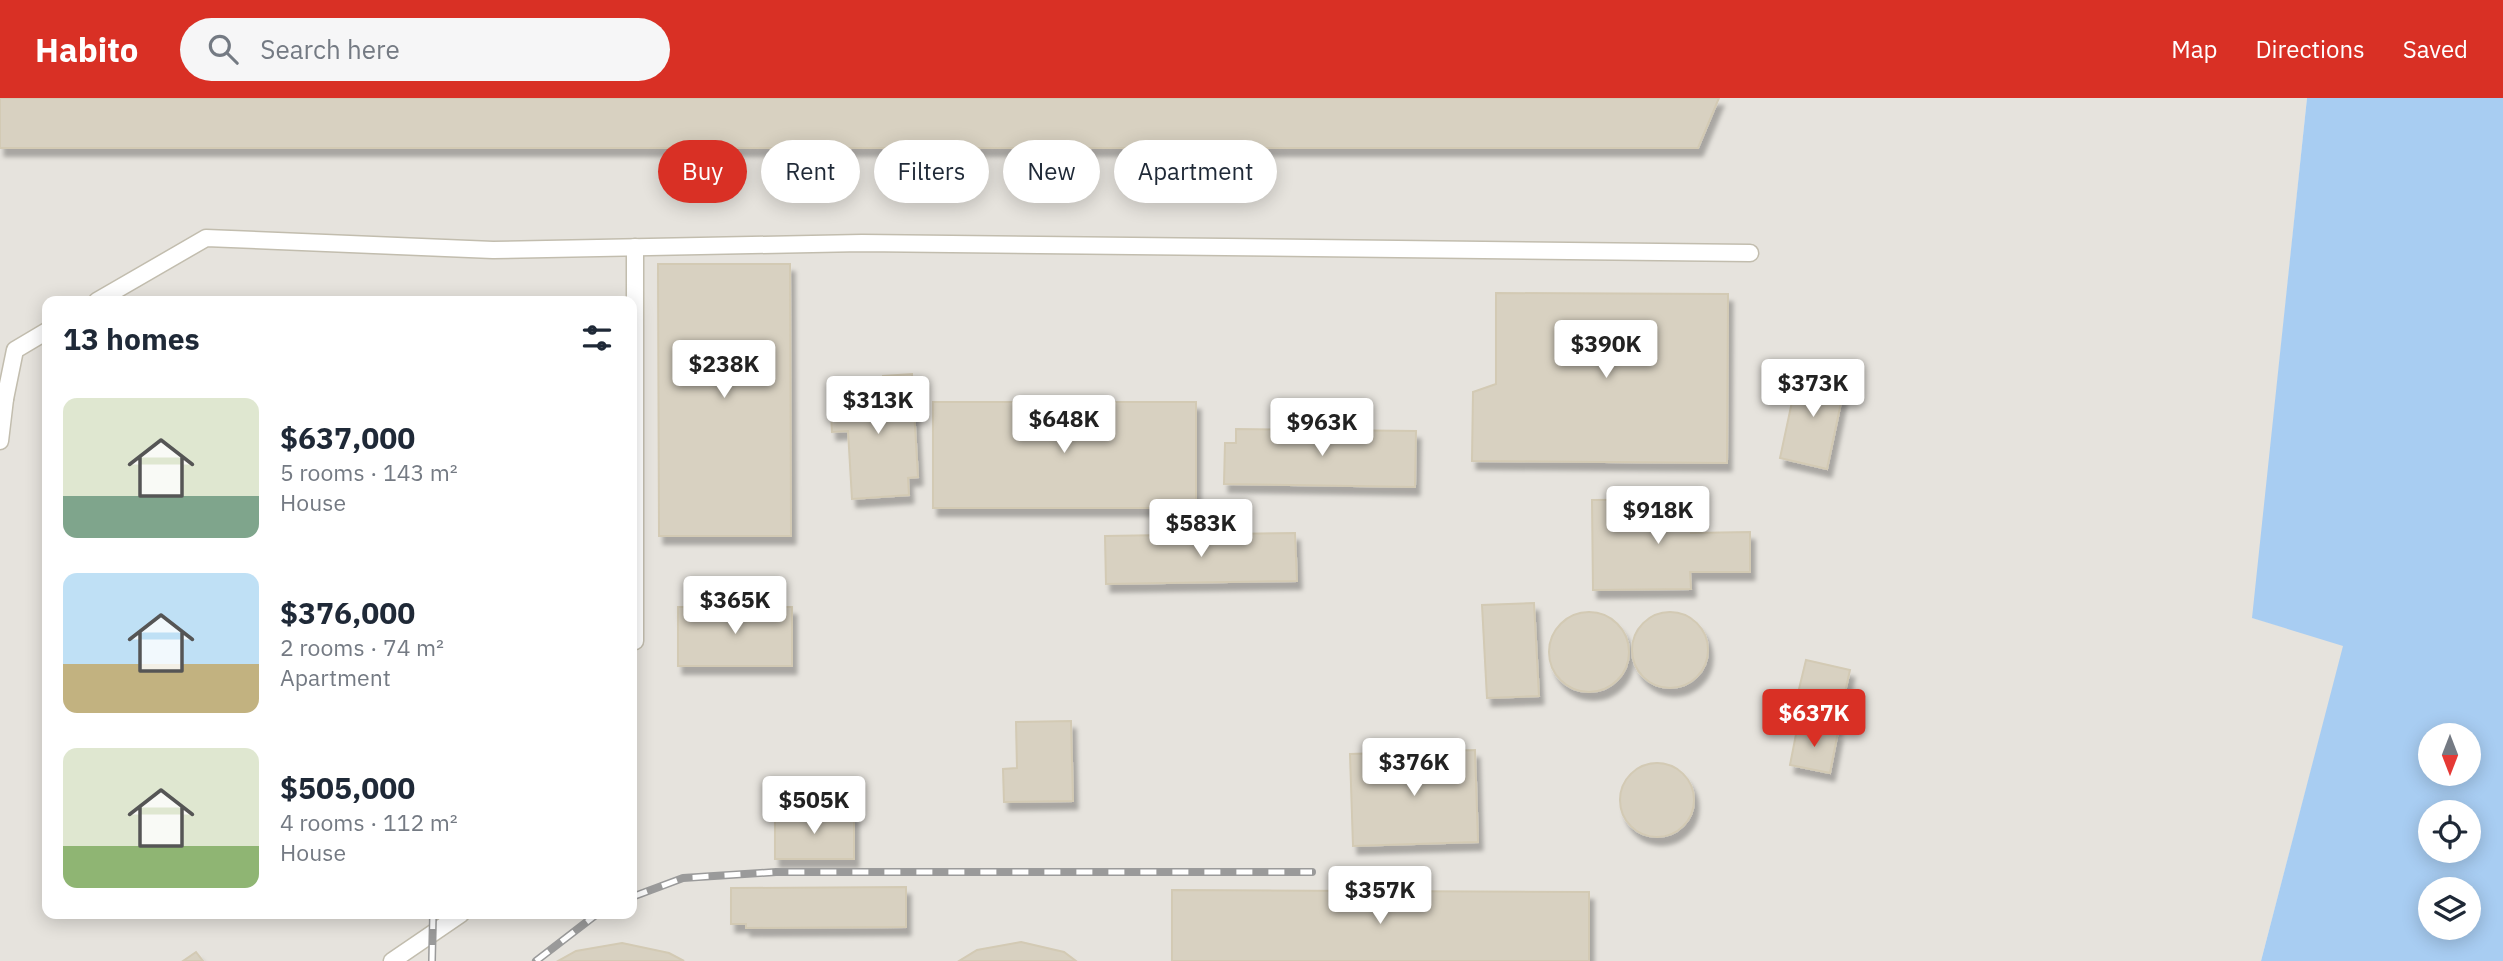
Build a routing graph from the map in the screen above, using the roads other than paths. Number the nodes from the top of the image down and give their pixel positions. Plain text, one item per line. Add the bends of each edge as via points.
1 (635, 247) junction
2 (1750, 253) dead end
3 (106, 296) edge
4 (634, 296) edge
5 (42, 334) edge
6 (3, 397) edge
7 (0, 441) edge
8 (454, 919) edge
9 (392, 961) edge

1 - 2 lane via 876,243
1 - 3 lane via 493,250 206,238
1 - 4 lane
5 - 6 lane via 15,350
6 - 7 lane
8 - 9 lane

